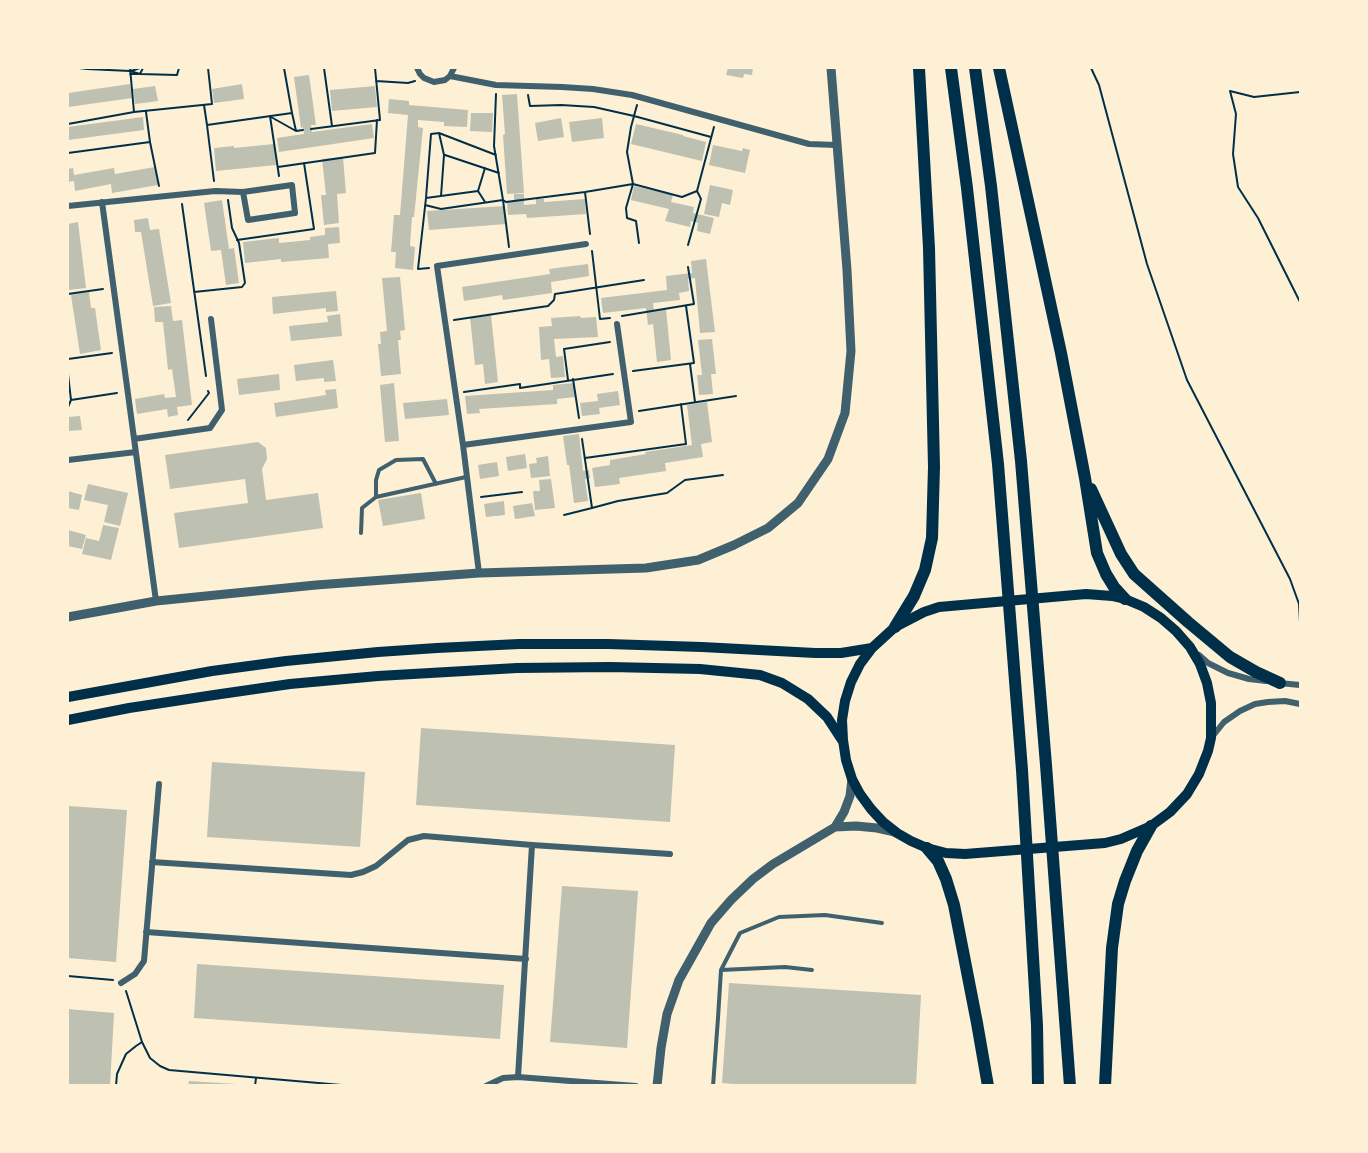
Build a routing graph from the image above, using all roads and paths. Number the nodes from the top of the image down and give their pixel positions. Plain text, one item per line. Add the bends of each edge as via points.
1 (79, 68) edge
2 (142, 68) edge
3 (179, 68) edge
4 (208, 68) edge
5 (284, 68) edge
6 (324, 68) edge
7 (375, 68) edge
8 (417, 68) edge
9 (454, 68) edge
10 (831, 68) edge
11 (920, 68) edge
12 (951, 68) edge
13 (975, 68) edge
14 (999, 68) edge
15 (1091, 68) edge
16 (130, 71) edge
17 (141, 74) junction
18 (450, 76) junction
19 (424, 78) junction
20 (376, 81) junction
21 (496, 85) junction
22 (1300, 92) edge
23 (527, 93) dead end
24 (640, 97) junction
25 (204, 105) junction
26 (134, 110) junction
27 (146, 111) junction
28 (292, 113) junction
29 (270, 116) junction
30 (634, 116) junction
31 (716, 118) junction
32 (377, 120) junction
33 (68, 124) edge
34 (207, 125) junction
35 (332, 126) junction
36 (311, 129) dead end
37 (303, 130) dead end
38 (296, 131) junction
39 (439, 133) junction
40 (711, 136) junction
41 (150, 141) junction
42 (836, 145) junction
43 (68, 153) edge
44 (444, 154) junction
45 (496, 155) junction
46 (278, 167) junction
47 (485, 168) junction
48 (499, 173) junction
49 (633, 184) junction
50 (281, 187) junction
51 (215, 191) junction
52 (226, 191) junction
53 (478, 191) junction
54 (697, 191) junction
55 (243, 192) junction
56 (585, 192) junction
57 (180, 195) junction
58 (441, 196) junction
59 (161, 197) junction
60 (426, 198) junction
61 (503, 200) junction
62 (102, 202) junction
63 (485, 202) junction
64 (425, 205) junction
65 (68, 206) edge
66 (639, 243) dead end
67 (586, 244) dead end
68 (688, 245) dead end
69 (510, 255) junction
70 (437, 266) junction
71 (688, 267) dead end
72 (644, 280) dead end
73 (112, 287) junction
74 (596, 288) junction
75 (194, 292) junction
76 (68, 294) edge
77 (1300, 302) edge
78 (686, 306) junction
79 (211, 319) dead end
80 (445, 322) junction
81 (617, 324) dead end
82 (620, 341) junction
83 (122, 351) junction
84 (68, 359) edge
85 (690, 364) junction
86 (624, 372) junction
87 (68, 374) edge
88 (573, 379) junction
89 (568, 380) junction
90 (127, 392) junction
91 (455, 393) junction
92 (736, 396) dead end
93 (71, 400) junction
94 (695, 402) junction
95 (681, 404) junction
96 (68, 407) edge
97 (630, 412) junction
98 (581, 429) junction
99 (179, 433) junction
100 (134, 439) junction
101 (463, 445) junction
102 (136, 452) junction
103 (585, 458) junction
104 (68, 460) edge
105 (723, 475) dead end
106 (466, 477) junction
107 (1085, 478) junction
108 (436, 484) junction
109 (522, 492) dead end
110 (376, 497) junction
111 (469, 499) junction
112 (592, 508) junction
113 (564, 515) dead end
114 (361, 533) dead end
115 (479, 573) junction
116 (1125, 599) junction
117 (156, 602) junction
118 (68, 617) edge
119 (1300, 622) edge
120 (895, 627) junction
121 (1190, 647) junction
122 (872, 648) junction
123 (1280, 683) junction
124 (1300, 685) edge
125 (68, 697) edge
126 (1300, 704) edge
127 (68, 720) edge
128 (1211, 738) junction
129 (843, 740) junction
130 (852, 778) junction
131 (159, 784) dead end
132 (1150, 826) junction
133 (835, 827) junction
134 (897, 833) junction
135 (532, 845) junction
136 (927, 848) junction
137 (670, 854) dead end
138 (152, 862) junction
139 (882, 923) dead end
140 (147, 932) junction
141 (526, 959) junction
142 (720, 970) junction
143 (812, 970) dead end
144 (68, 976) edge
145 (121, 983) junction
146 (142, 1042) junction
147 (518, 1077) junction
148 (256, 1078) junction
149 (116, 1086) edge
150 (255, 1086) edge
151 (353, 1086) edge
152 (486, 1086) edge
153 (636, 1086) edge
154 (657, 1086) edge
155 (713, 1086) edge
156 (988, 1086) edge
157 (1038, 1086) edge
158 (1070, 1086) edge
159 (1105, 1086) edge

1 - 16 path
2 - 16 path
2 - 17 path
3 - 17 path via 177,75
4 - 25 path via 212,104
5 - 28 path
6 - 35 path
7 - 20 path
8 - 19 street
9 - 18 street
10 - 42 street
11 - 120 highway via 929,248 932,538 925,570
12 - 157 highway via 998,464 1022,770
13 - 158 highway via 1021,461
14 - 107 highway
15 - 119 path via 1147,264 1187,380 1290,579 1299,604
16 - 17 path
16 - 26 path
18 - 19 street via 440,82
18 - 21 street
19 - 20 path via 408,83
20 - 32 path
21 - 24 street via 593,89
21 - 45 path
22 - 77 path via 1254,98 1230,91 1236,114 1233,154 1238,186
23 - 30 path via 530,106 594,107
24 - 30 path
24 - 31 street
25 - 27 path
25 - 34 path
26 - 27 path
26 - 33 path
27 - 41 path
28 - 29 path
28 - 38 path
29 - 34 path
29 - 38 path
29 - 46 path
30 - 40 path
30 - 49 path via 627,152
31 - 40 path
31 - 42 street via 809,144
32 - 35 path
32 - 46 path via 375,153
34 - 51 path
35 - 36 path
37 - 38 path
39 - 44 path
39 - 45 path
39 - 60 path via 430,134
40 - 54 path
41 - 43 path
41 - 59 path
42 - 115 street via 852,351 845,413 828,459 798,503 768,528 698,560 646,568
44 - 47 path
44 - 58 path
45 - 48 path
46 - 50 path
47 - 48 path
47 - 53 path
48 - 61 path
49 - 54 path via 682,197
49 - 56 path
49 - 66 path via 627,218 636,221
50 - 55 street
50 - 55 street via 292,185 295,213 248,220
51 - 52 street
51 - 57 street
52 - 55 street
52 - 75 path via 245,283 242,287
53 - 58 path
53 - 63 path
54 - 68 path via 701,199
56 - 61 path
56 - 74 path
57 - 59 street
57 - 75 path
58 - 60 path
59 - 62 street
60 - 64 path
61 - 63 path
61 - 69 path
62 - 65 street
62 - 73 street
63 - 64 path via 441,209
64 - 70 path via 418,269
67 - 69 street
69 - 70 street
70 - 80 street
71 - 78 path via 694,304
72 - 74 path
73 - 76 path
73 - 83 street
74 - 78 path via 600,319
74 - 80 path via 555,294 548,306
75 - 99 path via 209,393
78 - 85 path via 694,363
79 - 99 street via 222,410 210,428
80 - 91 street
81 - 82 street
82 - 86 street
82 - 89 path via 564,349
83 - 84 path
83 - 90 street
85 - 86 path
85 - 94 path
86 - 88 path
86 - 97 street
87 - 93 path
88 - 89 path
88 - 98 path
89 - 91 path
90 - 93 path
90 - 100 street
91 - 101 street
92 - 94 path
93 - 96 path
94 - 95 path
95 - 97 path
95 - 103 path via 686,444
97 - 98 street via 632,422
98 - 101 street
98 - 103 path
99 - 100 street
100 - 102 street
101 - 106 street
102 - 104 street
102 - 117 street
103 - 112 path
105 - 112 path via 686,480 667,493
106 - 108 lane
106 - 111 street
107 - 116 highway via 1097,553 1114,588
107 - 123 highway via 1134,574 1230,657
108 - 110 lane
108 - 110 lane via 423,459 396,460 379,470
109 - 111 path
110 - 114 lane via 362,508
111 - 115 street
112 - 113 path
115 - 117 street
116 - 120 main road via 1086,594 955,605 924,612
116 - 121 main road via 1161,618
117 - 118 street
120 - 122 main road
121 - 123 street via 1208,663 1228,673
121 - 128 main road via 1207,683
122 - 125 main road via 814,653 608,644 437,648 212,671
122 - 129 main road via 860,664 845,701
123 - 124 street
126 - 128 street via 1255,704 1224,722
127 - 129 main road via 290,684 378,676 517,669 700,669 760,675 782,682 827,717
128 - 132 main road via 1199,774 1186,795
129 - 130 main road
130 - 133 street via 850,796
130 - 134 main road via 871,809
131 - 138 street
132 - 136 main road via 1105,843 956,854
132 - 159 highway via 1118,904
133 - 134 street
133 - 154 street via 753,879 711,923 680,980 667,1014
134 - 136 main road
135 - 137 street
135 - 138 street via 424,836 408,840 376,866 351,875
135 - 141 street
136 - 156 highway via 938,861 954,905
138 - 140 street
139 - 142 lane via 825,915 779,918 740,933
140 - 141 street
140 - 145 street via 144,962
141 - 147 street
142 - 143 lane
142 - 155 lane
144 - 145 path
145 - 146 path
146 - 148 path via 150,1058 169,1070
146 - 149 path via 126,1054
147 - 152 street via 503,1078
147 - 153 street
148 - 150 path
148 - 151 path

